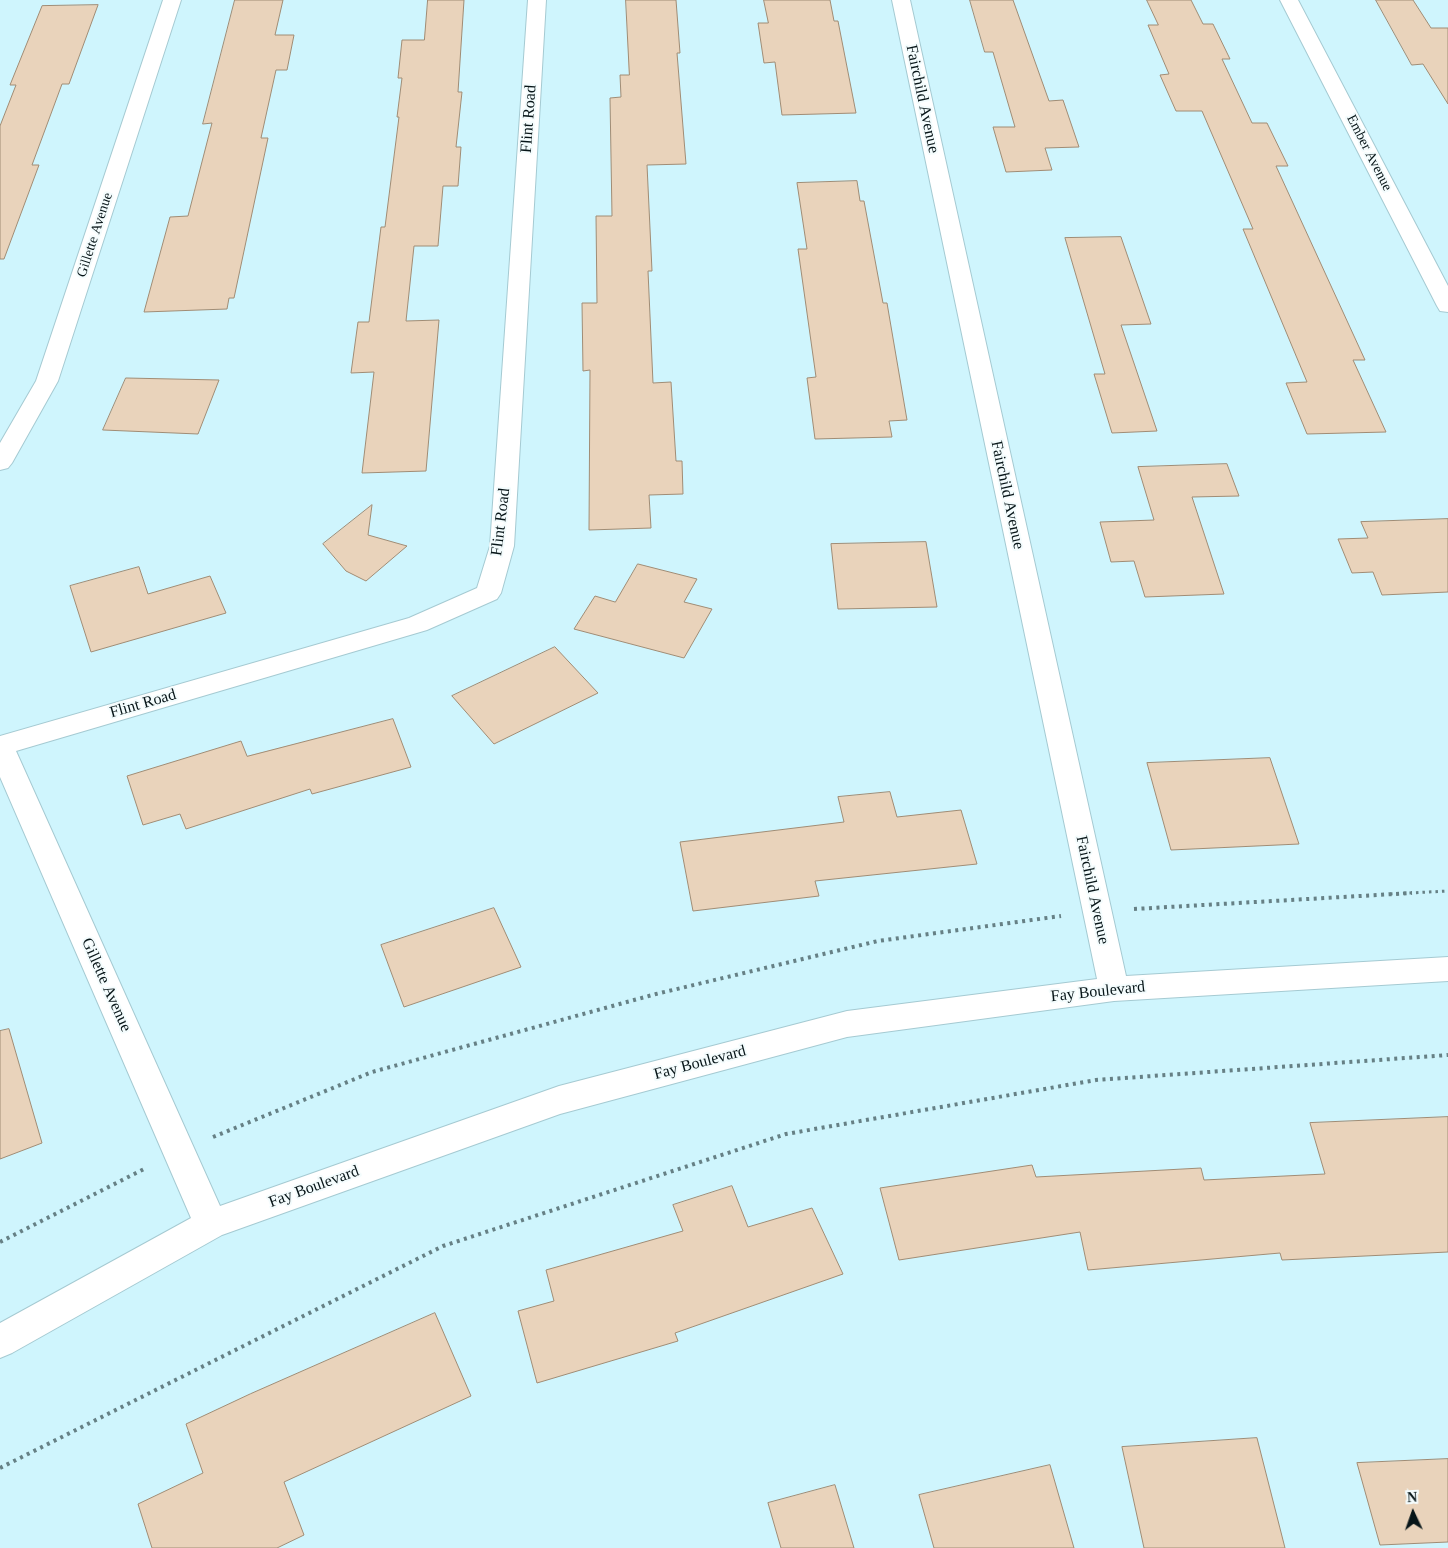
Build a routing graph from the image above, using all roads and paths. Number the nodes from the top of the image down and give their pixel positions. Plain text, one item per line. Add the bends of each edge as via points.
1 (172, 0) edge
2 (537, 0) edge
3 (901, 0) edge
4 (1289, 0) edge
5 (1448, 306) edge
6 (0, 463) edge
7 (0, 746) edge
8 (1448, 891) edge
9 (1097, 912) junction
10 (1448, 969) edge
11 (1114, 989) junction
12 (1448, 1055) edge
13 (179, 1151) junction
14 (211, 1224) junction
15 (0, 1242) edge
16 (0, 1341) edge
17 (0, 1468) edge

1 - 6 street, Gillette Avenue via 47,381
2 - 7 street, Flint Road via 502,546 488,593 418,624
3 - 9 street, Fairchild Avenue
4 - 5 street, Ember Avenue
7 - 13 street, Gillette Avenue
8 - 9 path
9 - 11 street, Fairchild Avenue
9 - 13 path via 878,941 656,994 372,1072
10 - 11 street, Fay Boulevard
11 - 14 street, Fay Boulevard via 847,1024 559,1100
12 - 17 path via 1096,1080 786,1134 443,1246
13 - 14 street, Gillette Avenue
13 - 15 path
14 - 16 street, Fay Boulevard

